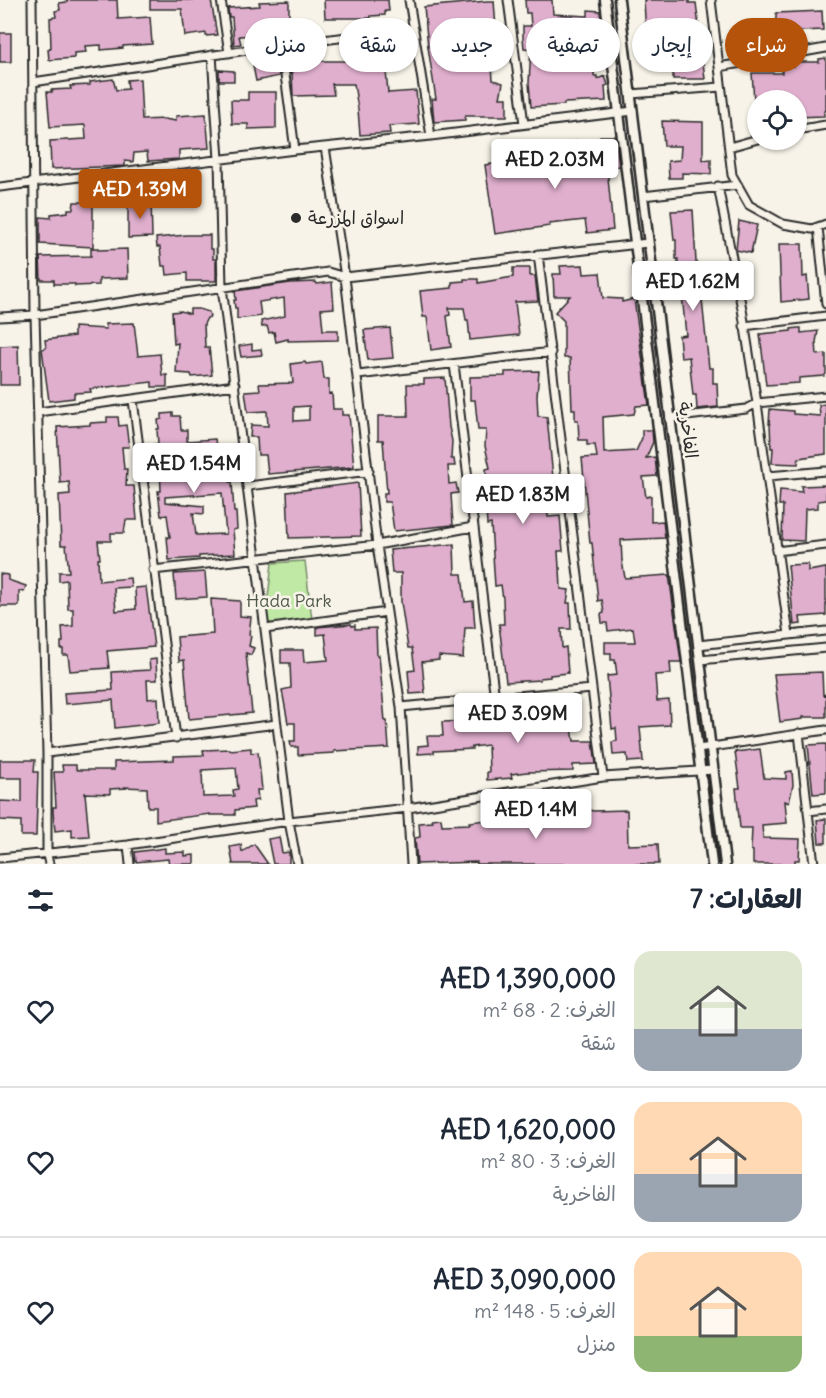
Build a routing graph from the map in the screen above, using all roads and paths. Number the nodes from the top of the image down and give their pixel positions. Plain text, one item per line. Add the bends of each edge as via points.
1 (33, 0) edge
2 (221, 0) edge
3 (409, 0) edge
4 (508, 0) edge
5 (605, 0) edge
6 (619, 0) edge
7 (711, 0) edge
8 (412, 18) edge
9 (826, 48) edge
10 (244, 51) edge
11 (229, 53) junction
12 (418, 53) edge
13 (212, 56) junction
14 (719, 67) junction
15 (285, 72) edge
16 (33, 82) junction
17 (722, 87) junction
18 (630, 94) junction
19 (633, 111) junction
20 (619, 114) junction
21 (524, 124) junction
22 (826, 125) edge
23 (807, 128) edge
24 (431, 136) junction
25 (747, 142) edge
26 (325, 147) junction
27 (729, 147) junction
28 (295, 150) junction
29 (219, 159) junction
30 (33, 182) junction
31 (738, 185) junction
32 (717, 186) junction
33 (0, 187) edge
34 (643, 196) junction
35 (826, 224) edge
36 (818, 227) junction
37 (648, 243) junction
38 (634, 246) junction
39 (538, 254) junction
40 (345, 277) junction
41 (222, 287) junction
42 (826, 304) edge
43 (34, 315) junction
44 (826, 316) edge
45 (0, 317) edge
46 (744, 326) junction
47 (551, 351) junction
48 (454, 364) junction
49 (358, 375) junction
50 (235, 385) junction
51 (826, 396) edge
52 (133, 400) junction
53 (757, 403) junction
54 (38, 412) junction
55 (670, 418) junction
56 (369, 471) junction
57 (826, 471) edge
58 (768, 476) junction
59 (248, 486) junction
60 (473, 528) junction
61 (377, 545) junction
62 (826, 545) edge
63 (776, 551) junction
64 (255, 559) junction
65 (153, 570) junction
66 (387, 612) junction
67 (265, 629) junction
68 (826, 631) edge
69 (789, 635) junction
70 (698, 645) junction
71 (826, 648) edge
72 (700, 660) junction
73 (592, 689) junction
74 (495, 699) junction
75 (401, 707) junction
76 (277, 724) junction
77 (826, 730) edge
78 (799, 733) junction
79 (176, 738) junction
80 (711, 746) junction
81 (698, 749) junction
82 (47, 753) junction
83 (714, 770) junction
84 (701, 772) junction
85 (603, 777) junction
86 (408, 808) junction
87 (826, 809) edge
88 (808, 811) junction
89 (289, 821) junction
90 (128, 845) junction
91 (47, 855) junction
92 (0, 858) edge
93 (49, 864) edge
94 (130, 864) edge
95 (297, 864) edge
96 (411, 864) edge
97 (712, 864) edge
98 (725, 864) edge
99 (814, 864) edge

1 - 16 street
2 - 11 street
3 - 8 street
4 - 21 street
5 - 20 street
6 - 18 street, الفاخرية
7 - 14 street
9 - 14 street
10 - 11 street
11 - 13 street
12 - 24 street
13 - 16 street
13 - 29 street
14 - 17 street
15 - 28 street
16 - 30 street
17 - 18 street
17 - 27 street
18 - 19 street, الفاخرية
19 - 20 street
19 - 34 street, الفاخرية
20 - 21 street
20 - 38 street
21 - 24 street
22 - 23 street
24 - 26 street
25 - 27 street
26 - 28 street
26 - 40 street
27 - 31 street via 732,175
28 - 29 street
29 - 30 street
29 - 41 street
30 - 33 street
30 - 43 street
31 - 32 street
31 - 36 street via 749,205 783,224
32 - 34 street
32 - 46 street
34 - 37 street, الفاخرية
35 - 36 street
36 - 42 street
37 - 38 street
37 - 55 street, الفاخرية
38 - 39 street
38 - 81 street
39 - 40 street
39 - 47 street
40 - 41 street via 328,272
40 - 49 street
41 - 43 street
41 - 50 street
43 - 45 street
43 - 54 street
44 - 46 street
46 - 53 street
47 - 48 street
47 - 73 street
48 - 49 street
48 - 60 street
49 - 56 street
50 - 52 street
50 - 59 street
51 - 53 street
52 - 54 street
52 - 65 street
53 - 55 street via 746,409
53 - 58 street
54 - 82 street
55 - 70 street, الفاخرية
56 - 59 street
56 - 61 street
57 - 58 street
58 - 63 street
59 - 64 street
60 - 61 street
60 - 74 street
61 - 64 street
61 - 66 street
62 - 63 street
63 - 69 street
64 - 65 street
64 - 67 street
65 - 79 street
66 - 67 street
66 - 75 street
67 - 76 street
68 - 69 street
69 - 70 street
70 - 72 street, الفاخرية
71 - 72 street
72 - 80 street, الفاخرية
73 - 74 street
73 - 85 street
74 - 75 street
75 - 86 street
76 - 79 street
76 - 89 street
77 - 78 street
78 - 80 street
78 - 88 street
79 - 82 street
80 - 81 street
80 - 83 street, الفاخرية
81 - 84 street
82 - 91 street
83 - 84 street
83 - 98 street, الفاخرية
84 - 85 street
84 - 97 street
85 - 86 street
86 - 89 street
86 - 96 street
87 - 88 street
88 - 99 street
89 - 90 street
89 - 95 street
90 - 91 street
90 - 94 street
91 - 92 street
91 - 93 street

